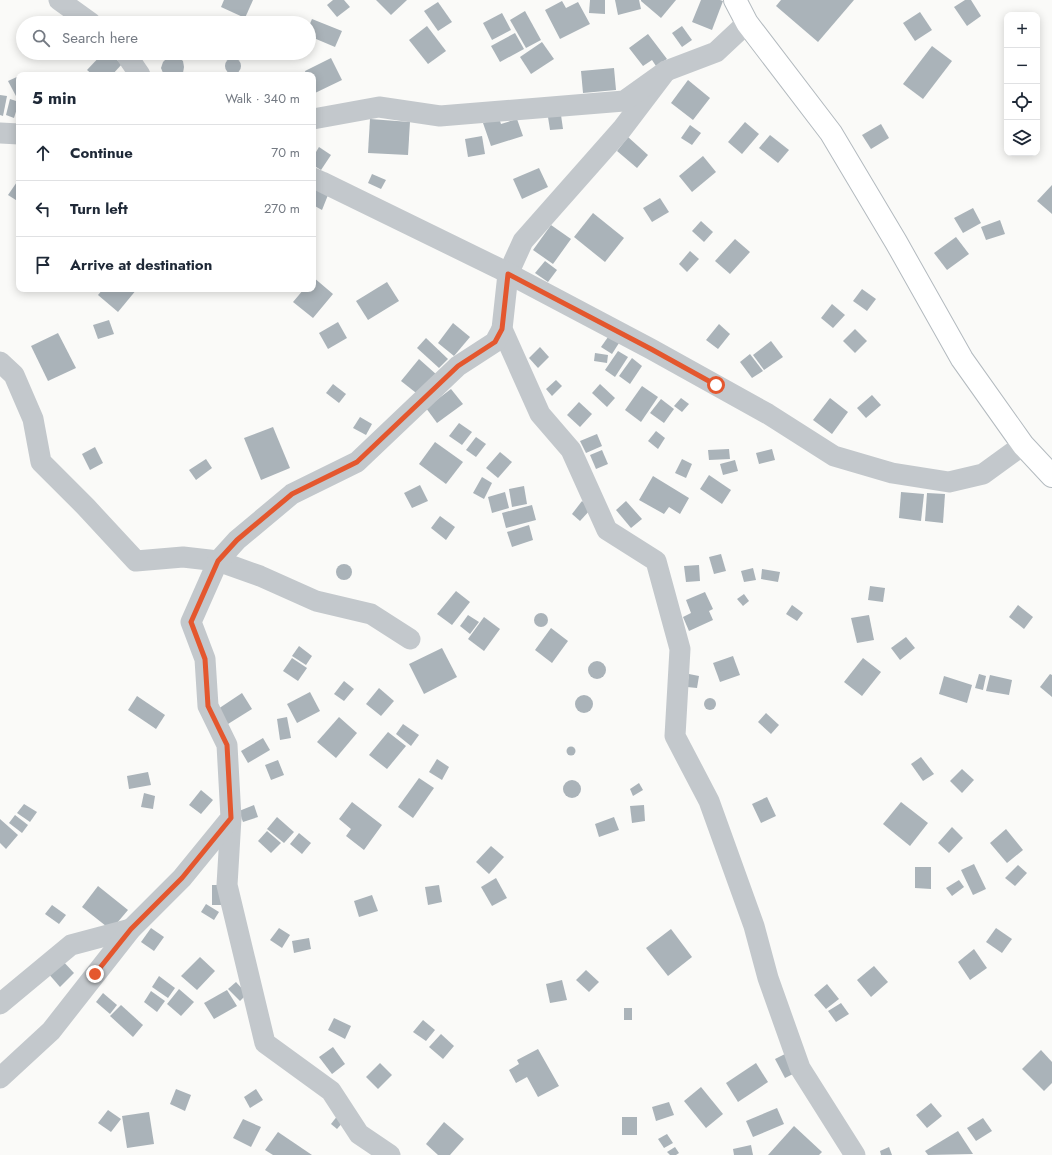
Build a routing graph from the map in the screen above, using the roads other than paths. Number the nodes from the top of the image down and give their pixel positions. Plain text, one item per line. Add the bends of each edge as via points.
1 (59, 0) edge
2 (736, 0) edge
3 (81, 16) edge
4 (747, 23) junction
5 (130, 60) edge
6 (138, 72) edge
7 (666, 72) junction
8 (316, 118) edge
9 (0, 133) edge
10 (16, 134) edge
11 (316, 179) edge
12 (508, 274) junction
13 (502, 329) junction
14 (0, 362) edge
15 (1023, 445) junction
16 (1052, 476) edge
17 (218, 561) junction
18 (410, 639) dead end
19 (231, 818) junction
20 (131, 929) junction
21 (0, 1004) edge
22 (0, 1078) edge
23 (390, 1155) edge
24 (855, 1155) edge

1 - 3 street
2 - 4 street
4 - 7 street via 716,52
4 - 15 street via 831,133 962,360
5 - 6 street
7 - 8 street via 624,101 440,116 379,107
7 - 12 street via 622,129 523,241
9 - 10 street
11 - 12 street
12 - 13 street
12 - 15 street via 768,414 834,456 892,473 949,482 984,474
13 - 17 street via 495,342 458,366 357,462 292,494 237,540
13 - 24 street via 540,414 571,450 607,530 656,561 680,649 676,736 709,801 754,926 768,978 800,1068
14 - 17 street via 14,375 33,420 41,462 136,561 183,557
15 - 16 street
17 - 18 street via 316,601 371,614
17 - 19 street via 191,622 205,659 208,706 227,745
19 - 20 street via 182,878
19 - 23 street via 227,885 265,1043 331,1091 359,1134
20 - 21 street via 71,945
20 - 22 street via 51,1031

